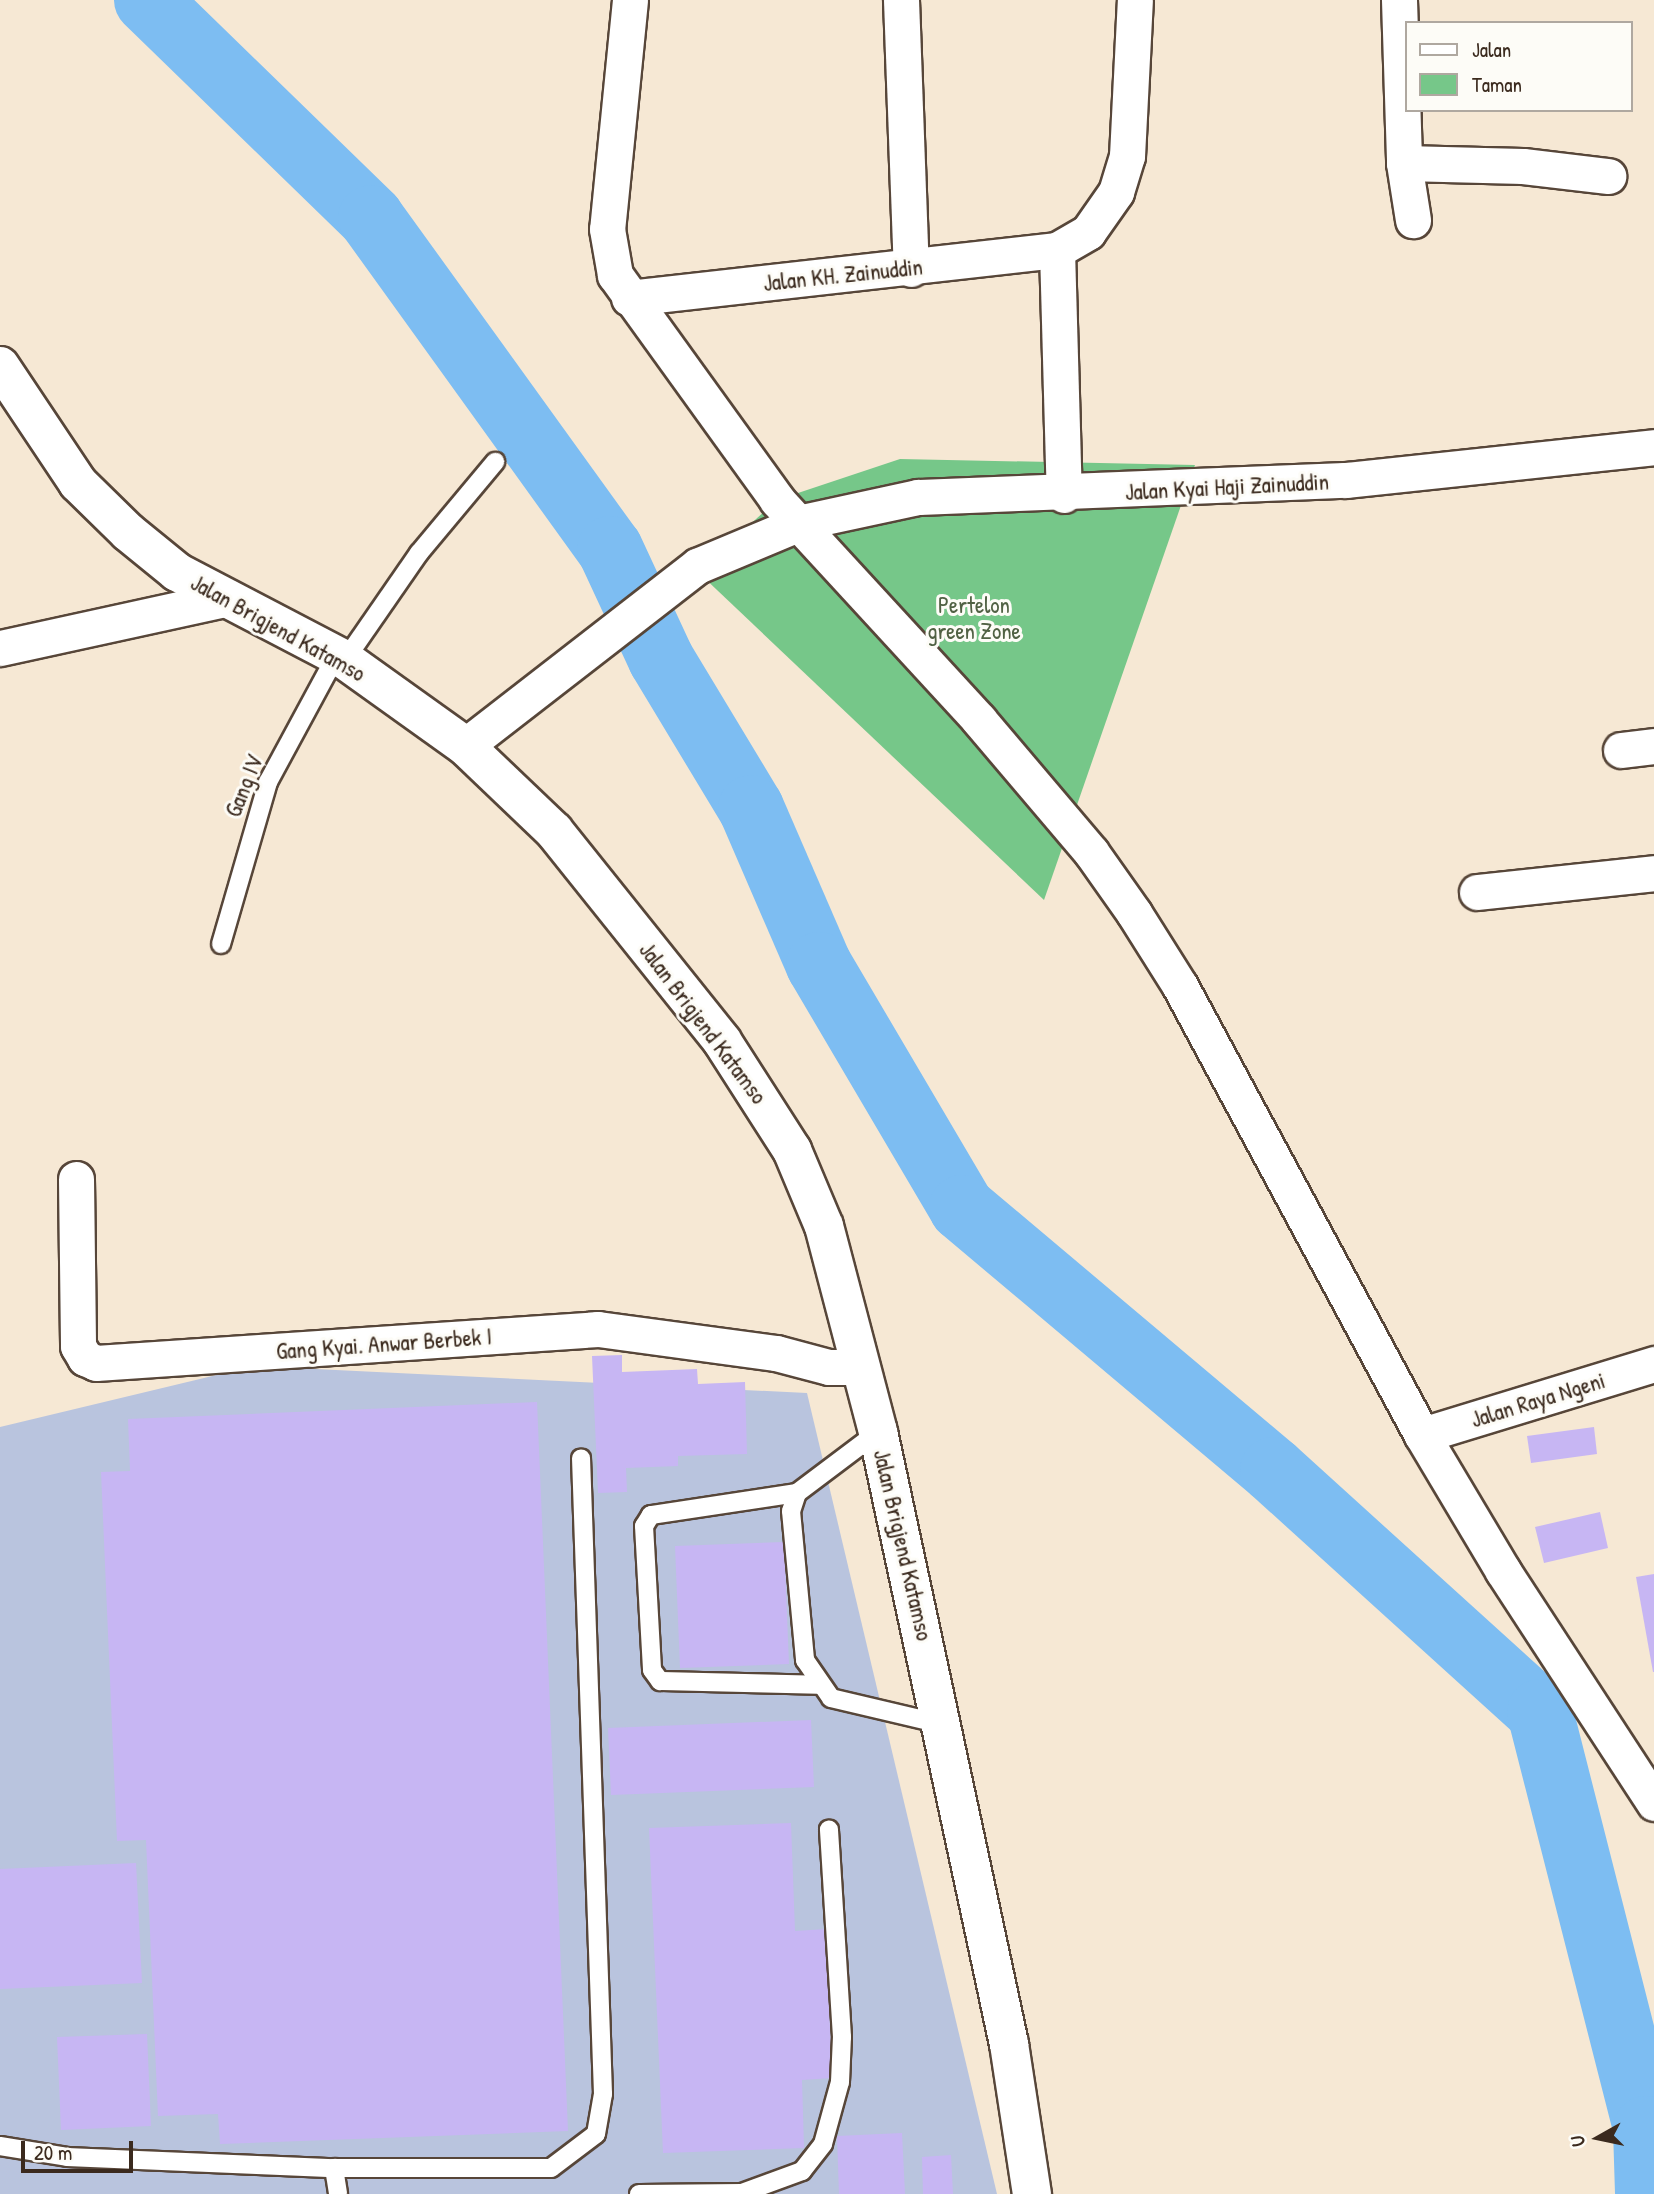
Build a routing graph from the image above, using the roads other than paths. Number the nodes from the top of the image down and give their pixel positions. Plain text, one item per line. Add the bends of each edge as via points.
1 (630, 0) edge
2 (901, 0) edge
3 (1135, 0) edge
4 (1399, 0) edge
5 (1404, 163) junction
6 (1608, 176) dead end
7 (1413, 220) dead end
8 (1058, 250) junction
9 (911, 269) junction
10 (629, 298) junction
11 (0, 366) edge
12 (1654, 447) edge
13 (495, 462) dead end
14 (1064, 495) junction
15 (802, 522) junction
16 (229, 598) junction
17 (0, 648) edge
18 (340, 658) junction
19 (465, 746) junction
20 (1654, 873) edge
21 (1477, 892) dead end
22 (221, 944) dead end
23 (76, 1179) dead end
24 (1654, 1364) edge
25 (862, 1367) junction
26 (878, 1432) junction
27 (1422, 1435) junction
28 (581, 1458) dead end
29 (797, 1493) junction
30 (819, 1685) junction
31 (944, 1725) junction
32 (1654, 1803) edge
33 (829, 1829) dead end
34 (0, 2146) edge
35 (334, 2168) junction
36 (338, 2194) edge
37 (639, 2194) edge
38 (743, 2194) edge
39 (1032, 2194) edge

1 - 10 street via 607,229 615,275
2 - 9 street
3 - 8 street via 1127,156 1116,192 1088,232
4 - 5 street
5 - 6 street via 1523,166
5 - 7 street
8 - 9 street, Jalan KH. Zainuddin
8 - 14 street
9 - 10 street, Jalan KH. Zainuddin
10 - 15 street via 770,489
11 - 16 street, Jalan Brigjend Katamso via 78,482 177,572
12 - 14 street, Jalan Kyai Haji Zainuddin via 1346,480
13 - 18 lane, Gang IV
14 - 15 street, Jalan Kyai Haji Zainuddin via 918,497
15 - 19 street, Jalan Kyai Haji Zainuddin via 697,566
15 - 27 street via 1065,821 1134,913 1187,998
16 - 17 street
16 - 18 street, Jalan Brigjend Katamso
18 - 19 street, Jalan Brigjend Katamso
18 - 22 lane, Gang IV via 268,782
19 - 25 street, Jalan Brigjend Katamso via 554,831 761,1096 792,1150 824,1226
20 - 21 street
23 - 25 street, Gang Kyai. Anwar Berbek I via 78,1346 85,1358 96,1363 598,1329 776,1353 829,1367
24 - 27 street, Jalan Raya Ngeni
25 - 26 street, Jalan Brigjend Katamso
26 - 29 lane
26 - 31 street, Jalan Brigjend Katamso
27 - 32 street via 1503,1571
28 - 35 lane via 603,2094 596,2134 551,2168
29 - 30 lane via 791,1511 805,1660
29 - 30 lane via 651,1515 644,1526 652,1671 660,1681
30 - 31 lane via 831,1698
31 - 39 street, Jalan Brigjend Katamso via 1010,2044
33 - 38 lane via 842,2037 840,2082 814,2161 802,2171
34 - 35 lane via 67,2157
35 - 36 lane
37 - 38 lane

